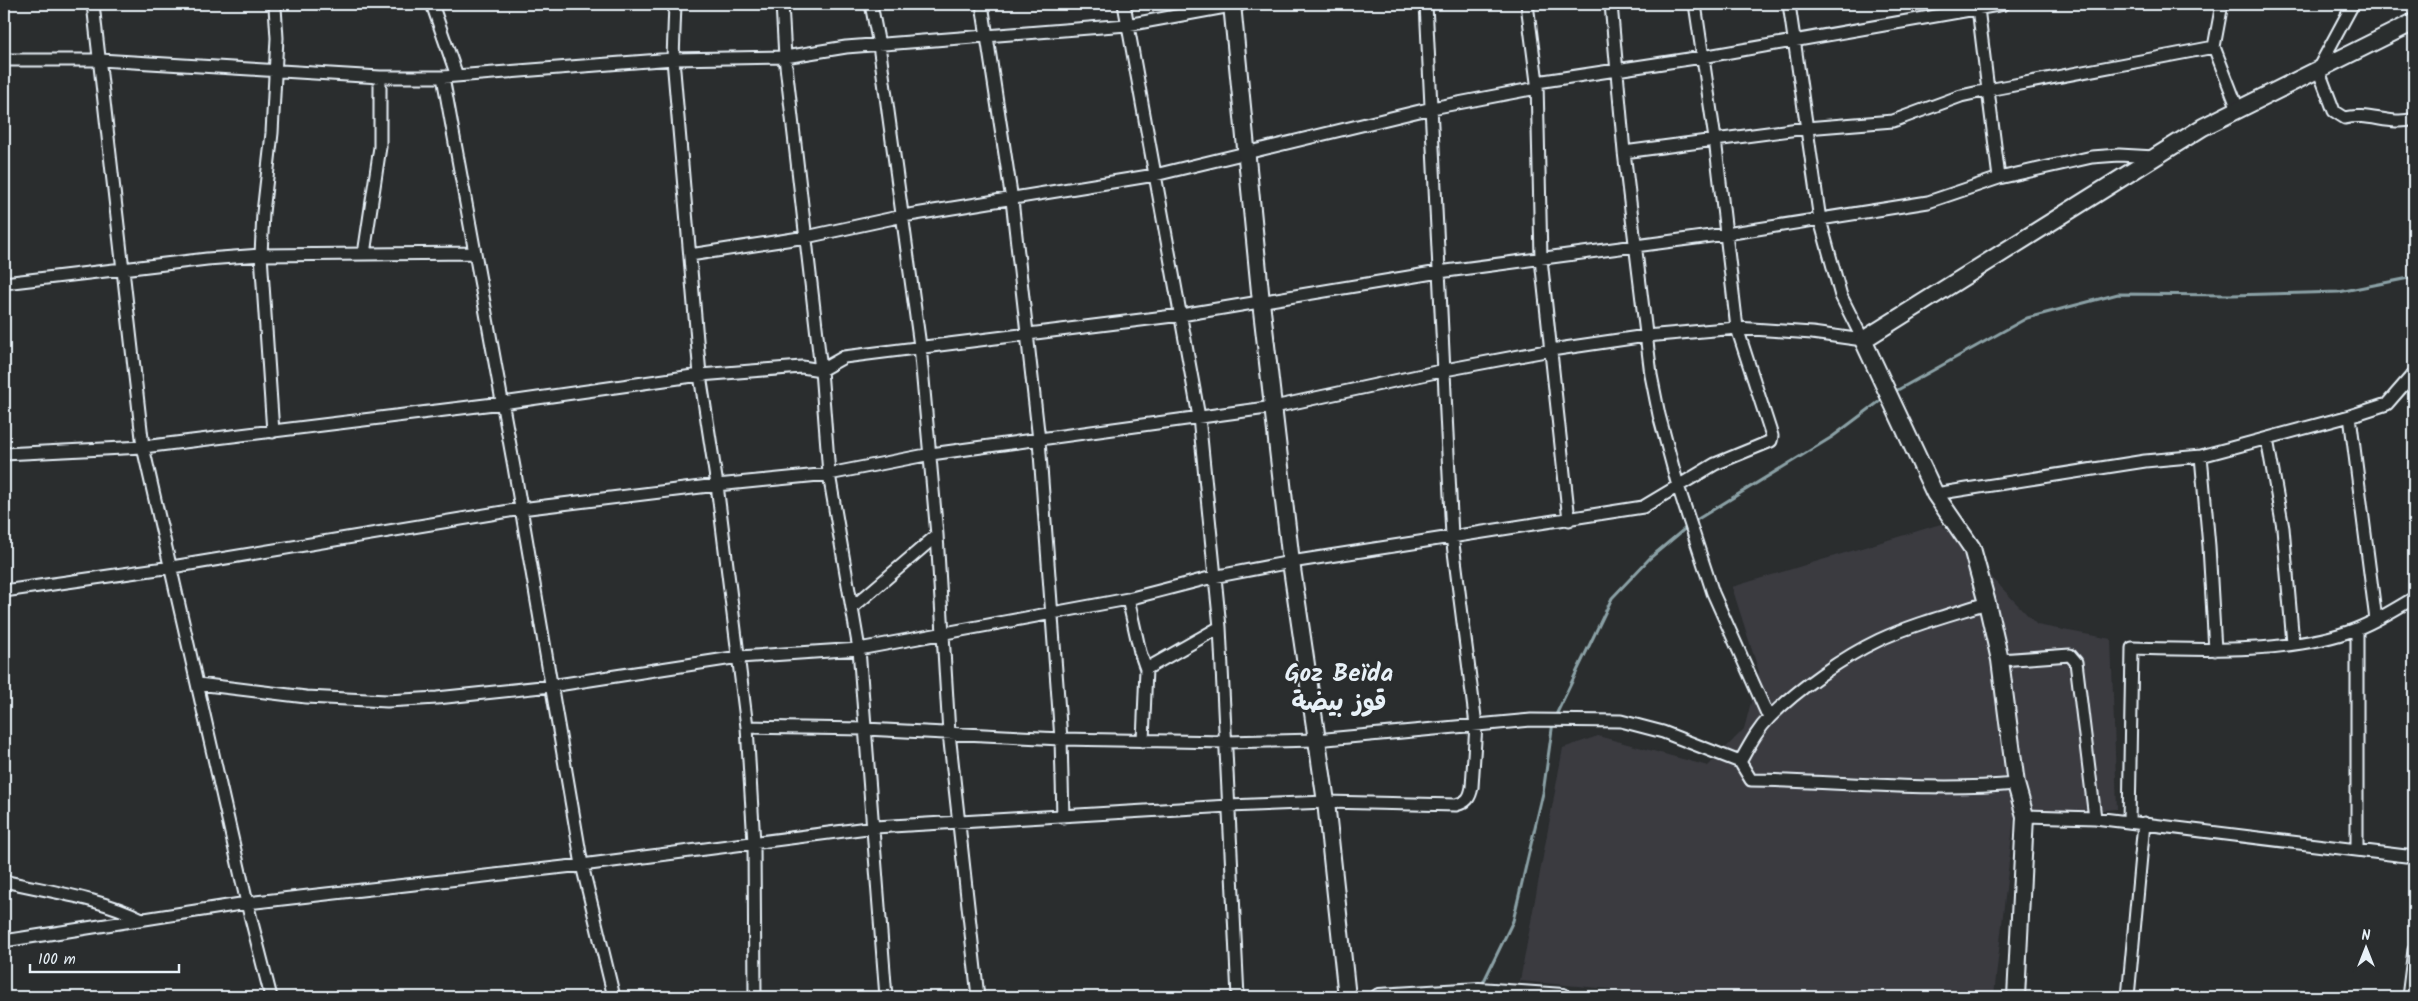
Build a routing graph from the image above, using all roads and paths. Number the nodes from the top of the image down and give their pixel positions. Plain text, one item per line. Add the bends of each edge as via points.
1 (93, 4) edge
2 (432, 4) edge
3 (675, 4) edge
4 (782, 4) edge
5 (871, 4) edge
6 (982, 4) edge
7 (1124, 4) edge
8 (1236, 4) edge
9 (1426, 4) edge
10 (1527, 4) edge
11 (1610, 4) edge
12 (1694, 4) edge
13 (1789, 4) edge
14 (2004, 4) edge
15 (2222, 4) edge
16 (2353, 4) edge
17 (1980, 6) edge
18 (275, 7) dead end
19 (2414, 22) edge
20 (1127, 25) junction
21 (986, 36) junction
22 (1794, 39) junction
23 (879, 45) junction
24 (2214, 47) junction
25 (785, 57) junction
26 (1702, 57) junction
27 (673, 59) junction
28 (4, 60) edge
29 (100, 60) junction
30 (1617, 68) junction
31 (2318, 69) junction
32 (275, 70) junction
33 (457, 76) junction
34 (380, 77) junction
35 (443, 77) junction
36 (1537, 85) junction
37 (1988, 90) junction
38 (1432, 108) junction
39 (2238, 109) junction
40 (2414, 119) edge
41 (1806, 128) junction
42 (1715, 139) junction
43 (1624, 152) junction
44 (1247, 153) junction
45 (2156, 157) junction
46 (1155, 176) junction
47 (1999, 178) junction
48 (1012, 200) junction
49 (903, 216) junction
50 (1820, 220) junction
51 (1726, 234) junction
52 (806, 237) junction
53 (1636, 247) junction
54 (474, 253) junction
55 (364, 254) junction
56 (261, 255) junction
57 (690, 256) junction
58 (1541, 259) junction
59 (123, 268) junction
60 (1439, 272) junction
61 (4, 283) edge
62 (1261, 302) junction
63 (1181, 315) junction
64 (1737, 328) junction
65 (1028, 334) junction
66 (1646, 336) junction
67 (1863, 340) junction
68 (920, 346) junction
69 (1551, 350) junction
70 (821, 370) junction
71 (1445, 370) junction
72 (2414, 373) edge
73 (700, 375) junction
74 (502, 403) junction
75 (1274, 407) junction
76 (2350, 416) junction
77 (1199, 417) junction
78 (273, 432) junction
79 (2267, 439) junction
80 (1039, 440) junction
81 (143, 447) junction
82 (4, 454) edge
83 (931, 454) junction
84 (2201, 456) junction
85 (829, 474) junction
86 (717, 485) junction
87 (1678, 486) junction
88 (1935, 494) junction
89 (521, 509) junction
90 (1570, 520) junction
91 (937, 536) junction
92 (1452, 536) junction
93 (1291, 562) junction
94 (172, 567) junction
95 (1214, 577) junction
96 (4, 591) edge
97 (2414, 598) edge
98 (1128, 599) junction
99 (1987, 603) junction
100 (853, 607) junction
101 (1052, 612) junction
102 (2376, 620) junction
103 (1220, 627) junction
104 (2357, 629) junction
105 (942, 632) junction
106 (2293, 643) junction
107 (859, 649) junction
108 (2215, 650) junction
109 (739, 657) junction
110 (2000, 660) junction
111 (1146, 669) junction
112 (198, 684) junction
113 (551, 686) junction
114 (1769, 718) junction
115 (1476, 725) junction
116 (747, 727) junction
117 (865, 729) junction
118 (949, 733) junction
119 (1061, 739) junction
120 (1316, 740) junction
121 (1143, 741) junction
122 (1226, 742) junction
123 (1740, 762) junction
124 (2016, 784) junction
125 (1326, 802) junction
126 (1229, 806) junction
127 (2025, 816) junction
128 (1063, 817) junction
129 (2095, 818) junction
130 (959, 820) junction
131 (2129, 822) junction
132 (2144, 824) junction
133 (874, 827) junction
134 (754, 843) junction
135 (2358, 850) junction
136 (2414, 857) edge
137 (582, 865) junction
138 (4, 882) edge
139 (247, 904) junction
140 (142, 919) junction
141 (4, 941) edge
142 (2414, 950) edge
143 (271, 997) edge
144 (614, 997) edge
145 (754, 997) edge
146 (886, 997) edge
147 (978, 997) edge
148 (1238, 997) edge
149 (1347, 997) edge
150 (1379, 997) edge
151 (1563, 997) edge
152 (2016, 997) edge
153 (2128, 997) edge
154 (2408, 997) edge

1 - 29 street
2 - 33 street
3 - 27 street
4 - 25 street
5 - 23 street
6 - 21 street
7 - 20 street
8 - 20 street
8 - 44 main road
9 - 38 street
10 - 36 street
11 - 30 street
12 - 26 street
13 - 22 street
14 - 17 street
15 - 24 street
16 - 31 street
17 - 22 street
17 - 37 street
18 - 32 street
19 - 31 main road
20 - 21 street
20 - 46 street
21 - 23 street
21 - 48 street
22 - 26 street
22 - 41 street
23 - 25 street
23 - 49 street
24 - 37 street
24 - 39 street
25 - 27 street
25 - 52 street
26 - 30 street
26 - 42 street
27 - 33 street
27 - 57 street
28 - 29 street
29 - 32 street
29 - 59 street
30 - 36 street
30 - 43 street
31 - 39 main road
31 - 40 street via 2334,111 2345,118 2359,115 2379,120
32 - 34 street
32 - 56 street
33 - 35 street
34 - 35 street
34 - 55 street via 380,147
35 - 54 street
36 - 38 street
36 - 58 street
37 - 41 street via 1961,96 1893,121
37 - 47 street
38 - 44 street
38 - 60 street
39 - 45 main road
41 - 42 street
41 - 50 street
42 - 43 street
42 - 51 street
43 - 53 street
44 - 46 street
44 - 62 main road
45 - 47 street via 2092,157
45 - 67 main road
46 - 48 street
46 - 63 street
47 - 50 street via 1928,202
48 - 49 street
48 - 65 street
49 - 52 street
49 - 68 street
50 - 51 street
50 - 67 street via 1841,296
51 - 53 street
51 - 64 street
52 - 57 street
52 - 70 street
53 - 58 street
53 - 66 street
54 - 55 street
54 - 74 street
55 - 56 street
56 - 59 street
56 - 78 street
57 - 73 street
58 - 60 street
58 - 69 street
59 - 61 street
59 - 81 street
60 - 62 street
60 - 71 street
62 - 63 street
62 - 75 main road
63 - 65 street
63 - 77 street
64 - 66 street
64 - 67 street
64 - 87 street via 1772,431 1771,440 1715,464
65 - 68 street
65 - 80 street
66 - 69 street
66 - 87 street via 1659,415
67 - 88 main road
68 - 70 street via 844,357
68 - 83 street
69 - 71 street
69 - 90 street
70 - 73 street via 802,367
70 - 85 street
71 - 75 street
71 - 92 street
72 - 76 street via 2387,404
73 - 74 street
73 - 86 street
74 - 78 street
74 - 89 street
75 - 77 street
75 - 93 main road
76 - 79 street
76 - 102 street
77 - 80 street
77 - 95 street
78 - 81 street
79 - 84 street
79 - 106 street via 2283,528
80 - 83 street
80 - 101 street
81 - 82 street
81 - 94 street
83 - 85 street
83 - 91 street
84 - 88 street via 2145,461
84 - 108 street
85 - 86 street
85 - 100 street
86 - 89 street
86 - 109 street
87 - 90 street via 1643,507
87 - 114 street via 1713,593
88 - 99 main road via 1972,548
89 - 94 street
89 - 113 street
90 - 92 street
91 - 100 street
91 - 105 street
92 - 93 street
92 - 115 street
93 - 95 street
93 - 120 main road
94 - 96 street
94 - 112 street
95 - 98 street
95 - 103 street
97 - 102 street
98 - 101 street
98 - 111 street
99 - 110 main road
99 - 114 street via 1879,640 1818,678
100 - 107 street
101 - 105 street
101 - 119 street
102 - 104 street
103 - 111 street
103 - 122 street
104 - 106 street
104 - 135 street
105 - 107 street
105 - 118 street
106 - 108 street
107 - 109 street
107 - 117 street
108 - 131 street via 2132,648
109 - 113 street
109 - 116 street
110 - 124 main road
110 - 129 street via 2070,655 2074,658
111 - 121 street
112 - 113 street via 306,697 387,701
112 - 139 street
113 - 137 street
114 - 123 street
115 - 120 street
115 - 123 street via 1539,720 1621,721 1663,732
115 - 125 street via 1471,796 1465,802 1425,806
116 - 117 street
116 - 134 street
117 - 118 street
117 - 133 street
118 - 119 street
118 - 130 street
119 - 121 street
119 - 128 street
120 - 122 street
120 - 125 main road
121 - 122 street
122 - 126 street
123 - 124 street via 1751,780 1870,785
124 - 127 main road
125 - 126 street
125 - 149 main road
126 - 128 street
126 - 148 street
127 - 129 street
127 - 152 main road
128 - 130 street
129 - 131 street
130 - 133 street
130 - 147 street
131 - 132 street
132 - 135 street
132 - 153 street
133 - 134 street
133 - 146 street
134 - 137 street
134 - 145 street
135 - 136 street
137 - 139 street
137 - 144 street
138 - 140 street via 101,902
139 - 140 street
139 - 143 street
140 - 141 street
142 - 154 street
150 - 151 main road via 1479,991

